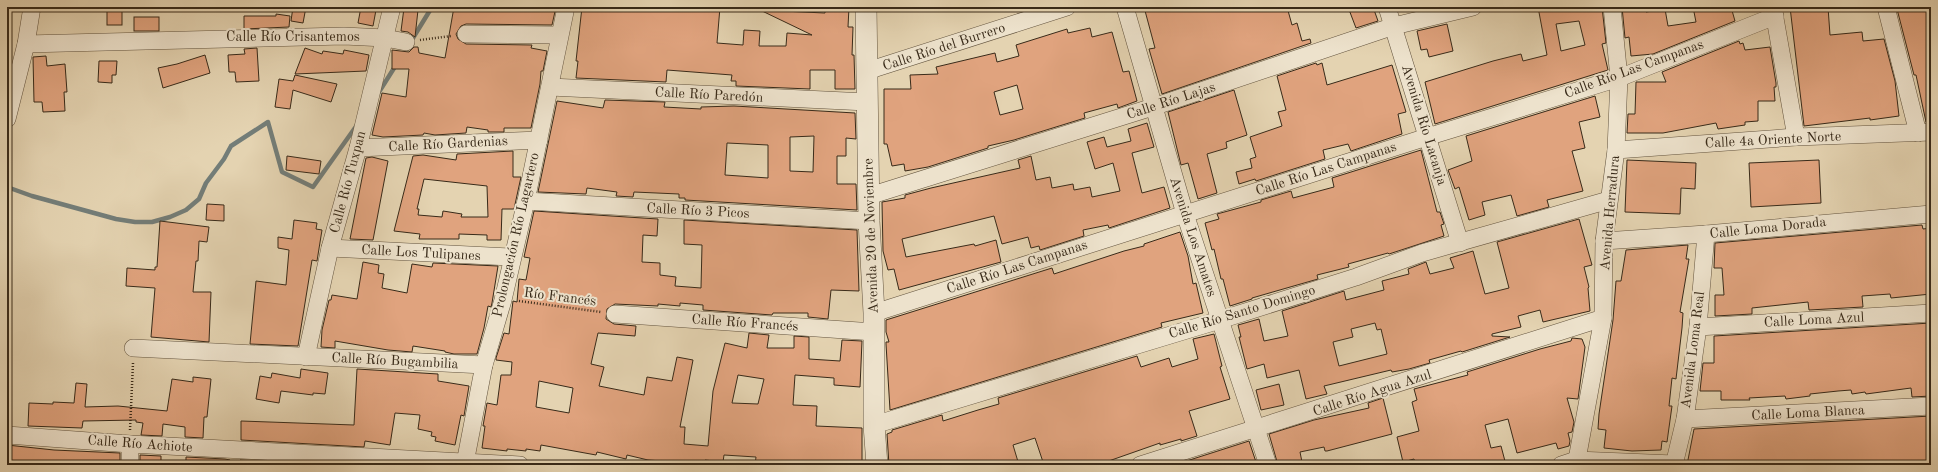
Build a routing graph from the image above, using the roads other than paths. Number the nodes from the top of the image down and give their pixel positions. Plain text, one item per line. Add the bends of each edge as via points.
1 (32, 7) edge
2 (392, 7) edge
3 (566, 7) edge
4 (866, 7) edge
5 (1067, 7) edge
6 (1125, 7) edge
7 (1388, 7) edge
8 (1473, 7) edge
9 (1612, 7) edge
10 (1886, 7) edge
11 (1774, 12) edge
12 (1394, 26) junction
13 (466, 34) road end
14 (559, 34) junction
15 (385, 38) junction
16 (406, 42) road end
17 (26, 44) junction
18 (867, 71) junction
19 (1619, 78) junction
20 (550, 87) junction
21 (867, 102) junction
22 (1153, 107) junction
23 (7, 119) edge
24 (1924, 132) edge
25 (1427, 137) junction
26 (1796, 137) junction
27 (539, 140) junction
28 (358, 148) junction
29 (1616, 150) junction
30 (870, 196) junction
31 (1609, 200) junction
32 (526, 201) junction
33 (1185, 214) junction
34 (1931, 214) edge
35 (869, 221) junction
36 (1706, 234) junction
37 (1604, 241) junction
38 (1460, 243) junction
39 (330, 248) junction
40 (512, 257) junction
41 (1931, 313) edge
42 (615, 314) road end
43 (1603, 318) junction
44 (1220, 320) junction
45 (874, 322) junction
46 (1698, 327) junction
47 (133, 348) road end
48 (306, 357) junction
49 (484, 365) junction
50 (1931, 406) edge
51 (1685, 419) junction
52 (874, 425) junction
53 (1257, 430) junction
54 (7, 435) edge
55 (130, 444) junction
56 (465, 463) junction
57 (1571, 463) edge
58 (130, 465) edge
59 (520, 465) edge
60 (877, 465) edge
61 (1140, 465) edge
62 (1268, 465) edge
63 (1674, 465) edge

1 - 17 street
2 - 15 street, Calle Río Tuxpan
3 - 14 street, Prolongación Río Lagartero
4 - 18 street, Avenida 20 de Noviembre
5 - 18 street, Calle Río del Burrero
6 - 22 street, Avenida Los Amates
7 - 12 street, Avenida Río Lacanja
8 - 12 street, Calle Río Lajas
9 - 19 street, Avenida Herradura
10 - 24 street
11 - 19 street, Calle Río Las Campanas
11 - 26 street
12 - 22 street, Calle Río Lajas
12 - 25 street, Avenida Río Lacanja
13 - 14 street
14 - 20 street, Prolongación Río Lagartero
15 - 16 street, Calle Río Crisantemos
15 - 17 street, Calle Río Crisantemos via 267,36
15 - 28 street, Calle Río Tuxpan
17 - 23 street
18 - 21 street, Avenida 20 de Noviembre
19 - 25 street, Calle Río Las Campanas
19 - 29 street, Avenida Herradura
20 - 21 street, Calle Río Paredón
20 - 27 street, Prolongación Río Lagartero
21 - 30 street, Avenida 20 de Noviembre
22 - 30 street, Calle Río Lajas
22 - 33 street, Avenida Los Amates
24 - 26 street, Calle 4a Oriente Norte
25 - 33 street, Calle Río Las Campanas
25 - 38 street, Avenida Río Lacanja
26 - 29 street, Calle 4a Oriente Norte
27 - 28 street, Calle Río Gardenias
27 - 32 street, Prolongación Río Lagartero
28 - 39 street, Calle Río Tuxpan
29 - 31 street, Avenida Herradura
30 - 35 street, Avenida 20 de Noviembre
31 - 37 street, Avenida Herradura
31 - 38 street, Calle Río Santo Domingo
32 - 35 street, Calle Río 3 Picos
32 - 40 street, Prolongación Río Lagartero
33 - 44 street, Avenida Los Amates
33 - 45 street, Calle Río Las Campanas
34 - 36 street, Calle Loma Dorada
35 - 45 street, Avenida 20 de Noviembre
36 - 37 street, Calle Loma Dorada
36 - 46 street, Avenida Loma Real
37 - 43 street, Avenida Herradura
38 - 44 street, Calle Río Santo Domingo via 1411,256
39 - 40 street, Calle Los Tulipanes
39 - 48 street, Calle Río Tuxpan
40 - 49 street, Prolongación Río Lagartero via 503,300
41 - 46 street, Calle Loma Azul
42 - 45 street, Calle Río Francés
43 - 53 street, Calle Río Agua Azul
43 - 57 street, Avenida Herradura
44 - 52 street, Calle Río Santo Domingo
44 - 53 street, Avenida Los Amates
45 - 52 street, Avenida 20 de Noviembre
46 - 51 street, Avenida Loma Real
47 - 48 street, Calle Río Bugambilia
48 - 49 street, Calle Río Bugambilia
49 - 56 street, Prolongación Río Lagartero
50 - 51 street, Calle Loma Blanca
51 - 63 street, Avenida Loma Real
52 - 60 street, Avenida 20 de Noviembre
53 - 61 street, Calle Río Agua Azul
53 - 62 street, Avenida Los Amates
54 - 55 street, Calle Río Achiote
55 - 56 street, Calle Río Achiote
55 - 58 street
56 - 59 street, Calle Río Achiote
57 - 63 street

